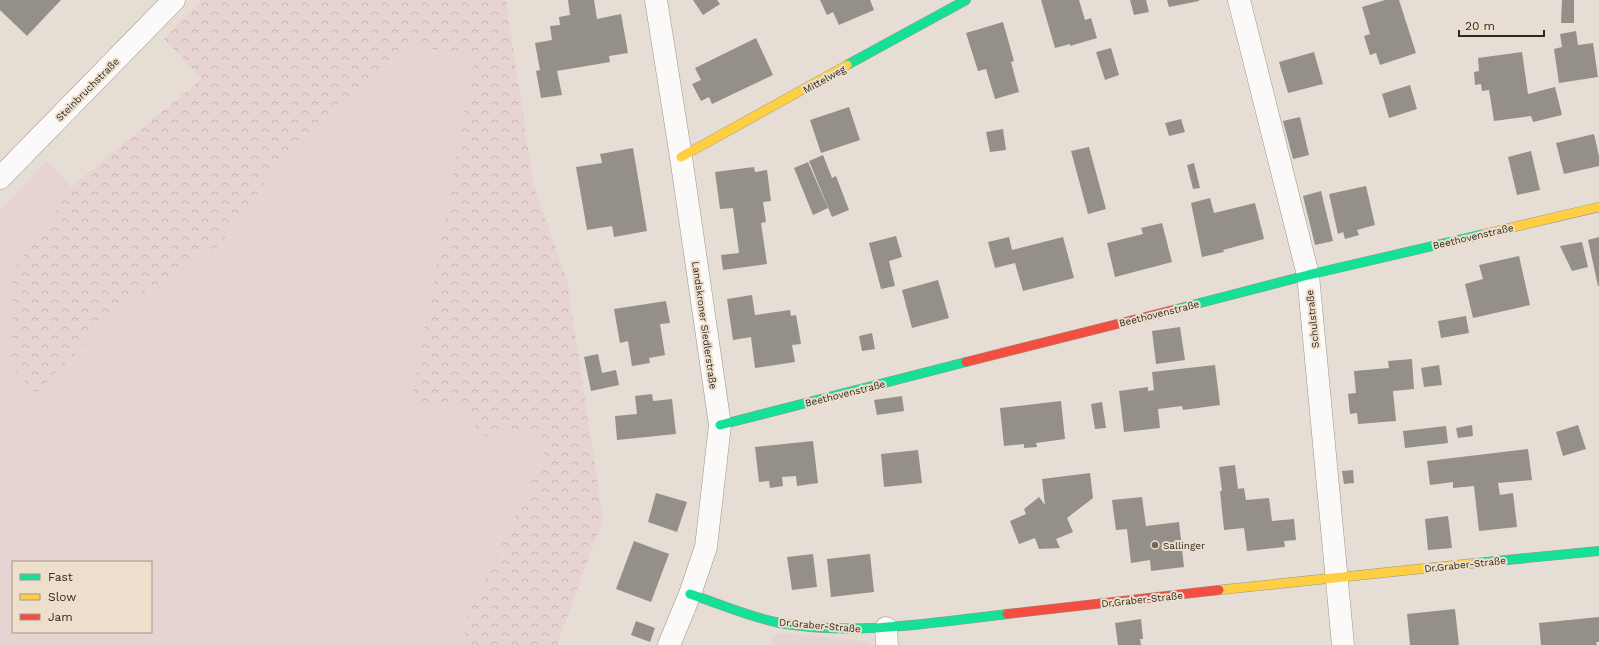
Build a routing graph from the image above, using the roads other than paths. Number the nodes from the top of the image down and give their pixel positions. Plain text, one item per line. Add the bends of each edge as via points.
1 (174, 0) edge
2 (656, 0) edge
3 (966, 0) edge
4 (1241, 0) edge
5 (681, 157) junction
6 (0, 178) edge
7 (1599, 207) edge
8 (1308, 275) junction
9 (720, 425) junction
10 (1599, 551) edge
11 (1337, 577) junction
12 (690, 594) junction
13 (886, 637) edge
14 (669, 645) edge
15 (1343, 645) edge

1 - 6 street, Steinbruchstraße
2 - 5 street, Landskroner Siedlerstraße
3 - 5 street, Mittelweg
4 - 8 street, Schulstraße
5 - 9 street, Landskroner Siedlerstraße
7 - 8 street, Beethovenstraße
8 - 9 street, Beethovenstraße
8 - 11 street, Schulstraße
9 - 12 street, Landskroner Siedlerstraße via 706,547
10 - 11 street, Dr.Graber-Straße
11 - 13 street, Dr.Graber-Straße
11 - 15 street, Schulstraße
12 - 13 street, Dr.Graber-Straße via 770,621 846,628
12 - 14 street, Landskroner Siedlerstraße

